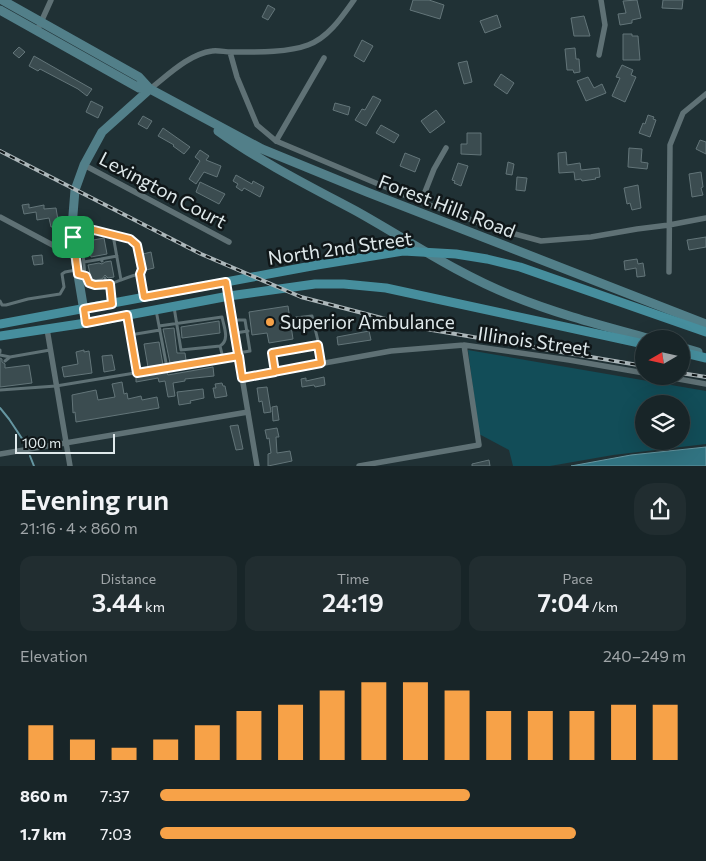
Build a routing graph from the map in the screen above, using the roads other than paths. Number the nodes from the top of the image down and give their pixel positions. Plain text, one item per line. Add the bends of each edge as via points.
1 (2, 0) edge
2 (51, 0) edge
3 (354, 0) edge
4 (601, 0) edge
5 (0, 10) edge
6 (39, 27) junction
7 (230, 52) junction
8 (599, 55) dead end
9 (324, 58) dead end
10 (150, 88) junction
11 (706, 94) edge
12 (183, 106) junction
13 (276, 141) junction
14 (446, 148) dead end
15 (84, 165) junction
16 (421, 202) junction
17 (0, 217) edge
18 (706, 218) edge
19 (669, 225) junction
20 (77, 235) junction
21 (113, 235) junction
22 (229, 242) dead end
23 (117, 256) junction
24 (75, 257) junction
25 (84, 262) junction
26 (669, 272) dead end
27 (80, 273) junction
28 (140, 274) junction
29 (105, 278) dead end
30 (121, 280) junction
31 (226, 282) junction
32 (108, 284) junction
33 (229, 296) junction
34 (144, 297) junction
35 (0, 302) edge
36 (112, 304) junction
37 (174, 306) junction
38 (84, 309) junction
39 (156, 310) junction
40 (127, 315) junction
41 (296, 318) dead end
42 (233, 319) junction
43 (222, 320) junction
44 (86, 323) junction
45 (177, 323) junction
46 (0, 324) edge
47 (706, 324) edge
48 (160, 328) junction
49 (47, 329) junction
50 (248, 331) junction
51 (706, 332) edge
52 (235, 333) junction
53 (635, 334) edge
54 (130, 335) junction
55 (0, 336) edge
56 (635, 342) edge
57 (318, 345) junction
58 (220, 346) junction
59 (464, 346) junction
60 (50, 350) junction
61 (690, 350) edge
62 (0, 352) edge
63 (690, 353) edge
64 (239, 354) junction
65 (706, 356) edge
66 (10, 357) junction
67 (223, 358) junction
68 (4, 360) dead end
69 (321, 363) junction
70 (167, 368) junction
71 (635, 371) edge
72 (275, 372) junction
73 (137, 373) junction
74 (242, 378) junction
75 (690, 381) edge
76 (706, 384) edge
77 (56, 386) junction
78 (0, 390) edge
79 (248, 412) junction
80 (66, 442) junction
81 (0, 454) edge
82 (70, 466) edge
83 (257, 466) edge
84 (359, 466) edge

1 - 6 street, Forest Hills Road
2 - 6 street
3 - 7 street via 325,35 308,45 285,50
4 - 8 street via 605,25
5 - 6 street, Forest Hills Road
6 - 10 street, Forest Hills Road via 139,77
7 - 10 street via 212,50 192,58
7 - 13 street via 257,125
9 - 13 street
10 - 12 street, Forest Hills Road
10 - 15 street via 102,132
11 - 19 street via 683,113 670,145
12 - 47 street, Forest Hills Road via 262,149
12 - 53 street, Forest Hills Road via 242,148 464,274 512,296
13 - 16 street
14 - 16 street
15 - 20 street via 74,200
15 - 22 street, Lexington Court
16 - 19 street via 541,241
17 - 24 street
18 - 19 street
19 - 26 street
20 - 21 lane via 94,230
20 - 24 street
20 - 25 lane
21 - 23 lane
21 - 28 lane via 130,239 137,245 142,269
23 - 25 lane
23 - 30 lane
24 - 27 street
25 - 27 lane
27 - 32 lane via 89,283
27 - 35 lane via 62,274 64,287 60,294 6,305
27 - 38 street
28 - 30 lane
28 - 34 lane
29 - 32 lane
30 - 32 lane
31 - 33 street
31 - 34 main road, North 2nd Street
31 - 51 main road, North 2nd Street via 403,251 456,254 520,267
32 - 36 lane
33 - 37 main road, North 2nd Street
33 - 42 street
33 - 56 main road, North 2nd Street via 316,284 386,288
34 - 36 main road, North 2nd Street
36 - 38 main road, North 2nd Street
37 - 39 main road, North 2nd Street
37 - 45 lane
38 - 44 street
38 - 46 main road, North 2nd Street
39 - 40 main road, North 2nd Street
39 - 48 lane
40 - 44 main road, North 2nd Street
40 - 54 lane
41 - 57 lane via 312,316
42 - 43 lane
42 - 50 lane via 245,320
42 - 52 street
43 - 45 lane via 220,316
43 - 58 lane via 226,339
44 - 49 main road, North 2nd Street
45 - 48 lane
45 - 58 lane via 181,350
48 - 54 lane
48 - 70 lane
49 - 55 main road, North 2nd Street
49 - 60 street
50 - 52 lane
50 - 64 lane via 250,351
52 - 64 street
54 - 73 lane
57 - 69 lane
57 - 72 lane via 272,353
58 - 67 lane
59 - 69 street, Illinois Street via 391,351
59 - 71 street, Illinois Street
59 - 84 street via 479,445
60 - 66 lane
60 - 77 street
61 - 65 street
62 - 66 lane
63 - 65 main road
64 - 67 lane
64 - 74 street
66 - 68 lane
67 - 70 lane
69 - 72 street, Illinois Street
70 - 73 lane
72 - 74 street, Illinois Street
73 - 77 lane
74 - 79 street
75 - 76 street
77 - 78 lane
77 - 80 street
79 - 80 street
79 - 83 street
80 - 81 street
80 - 82 street

